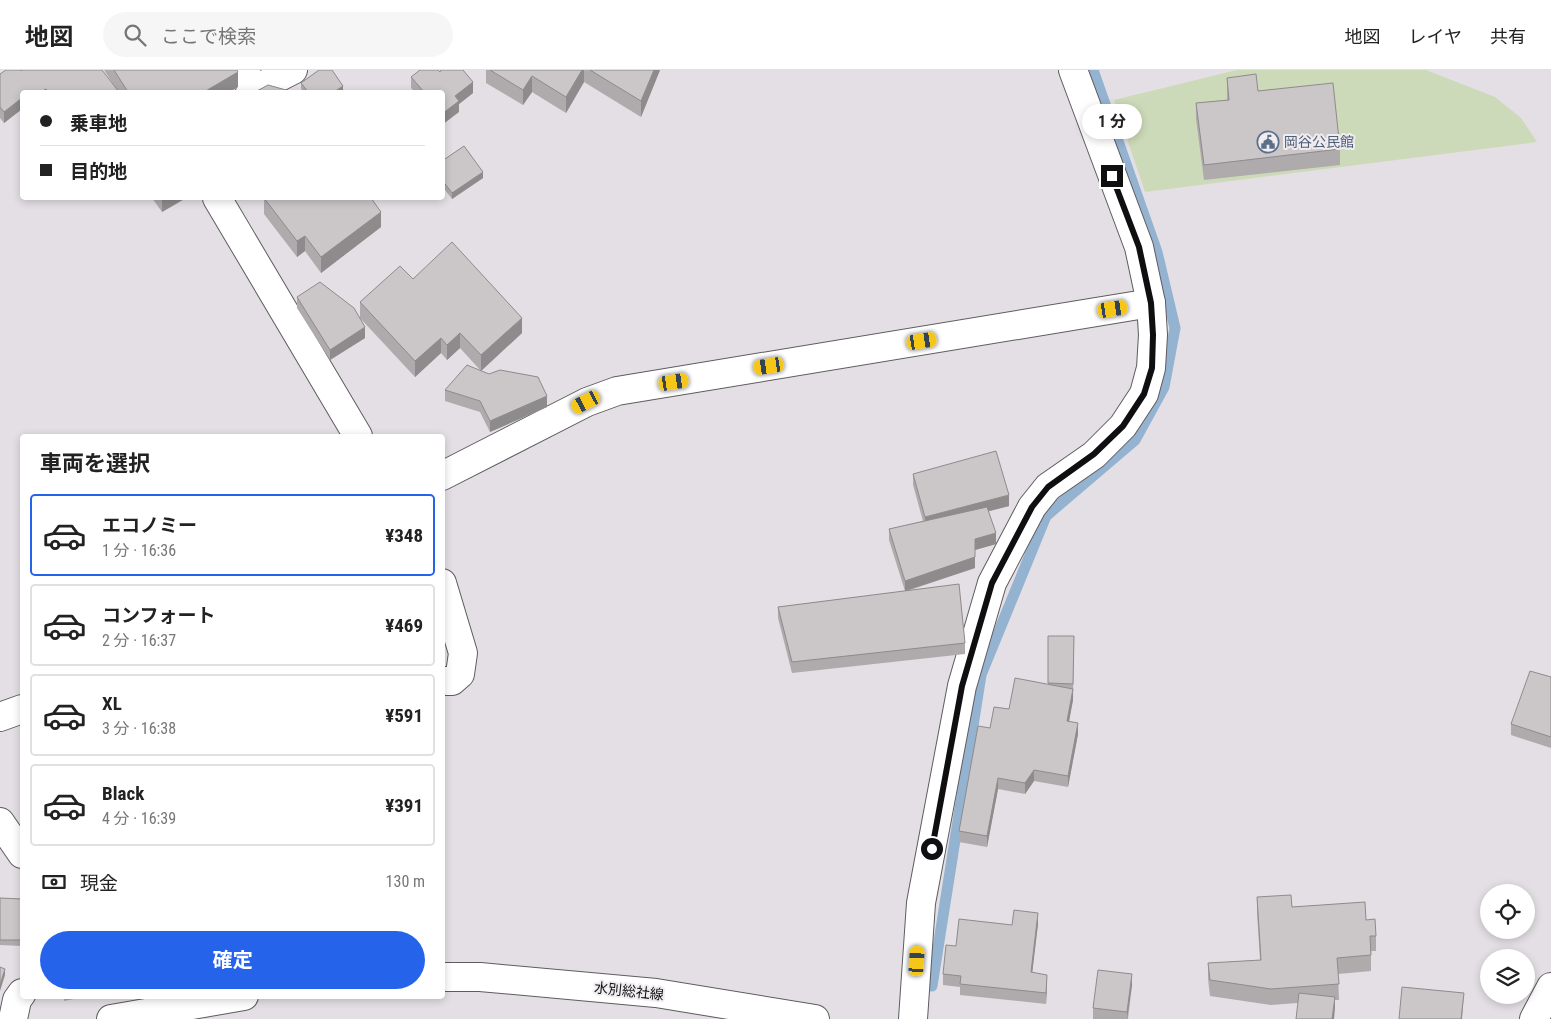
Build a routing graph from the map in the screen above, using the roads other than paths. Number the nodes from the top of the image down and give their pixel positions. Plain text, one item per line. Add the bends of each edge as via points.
1 (293, 70) edge
2 (1073, 70) edge
3 (249, 83) edge
4 (218, 200) edge
5 (1151, 303) junction
6 (357, 434) edge
7 (445, 474) edge
8 (445, 592) edge
9 (445, 681) edge
10 (20, 711) edge
11 (0, 717) edge
12 (0, 822) edge
13 (20, 851) edge
14 (445, 977) edge
15 (1551, 987) edge
16 (20, 996) edge
17 (226, 999) edge
18 (13, 1019) edge
19 (111, 1019) edge
20 (815, 1019) edge
21 (913, 1019) edge
22 (1534, 1019) edge

1 - 3 street
2 - 5 street via 1139,247
4 - 6 street
5 - 7 street via 617,391 586,402
5 - 21 street via 1152,368 1144,394 1123,426 1094,454 1048,487 1032,507 992,583 962,686 922,903
8 - 9 street via 463,653 460,674 452,681
10 - 11 street
12 - 13 street
14 - 20 street, 水別総社線 via 656,993
15 - 22 street
16 - 18 street
17 - 19 street

